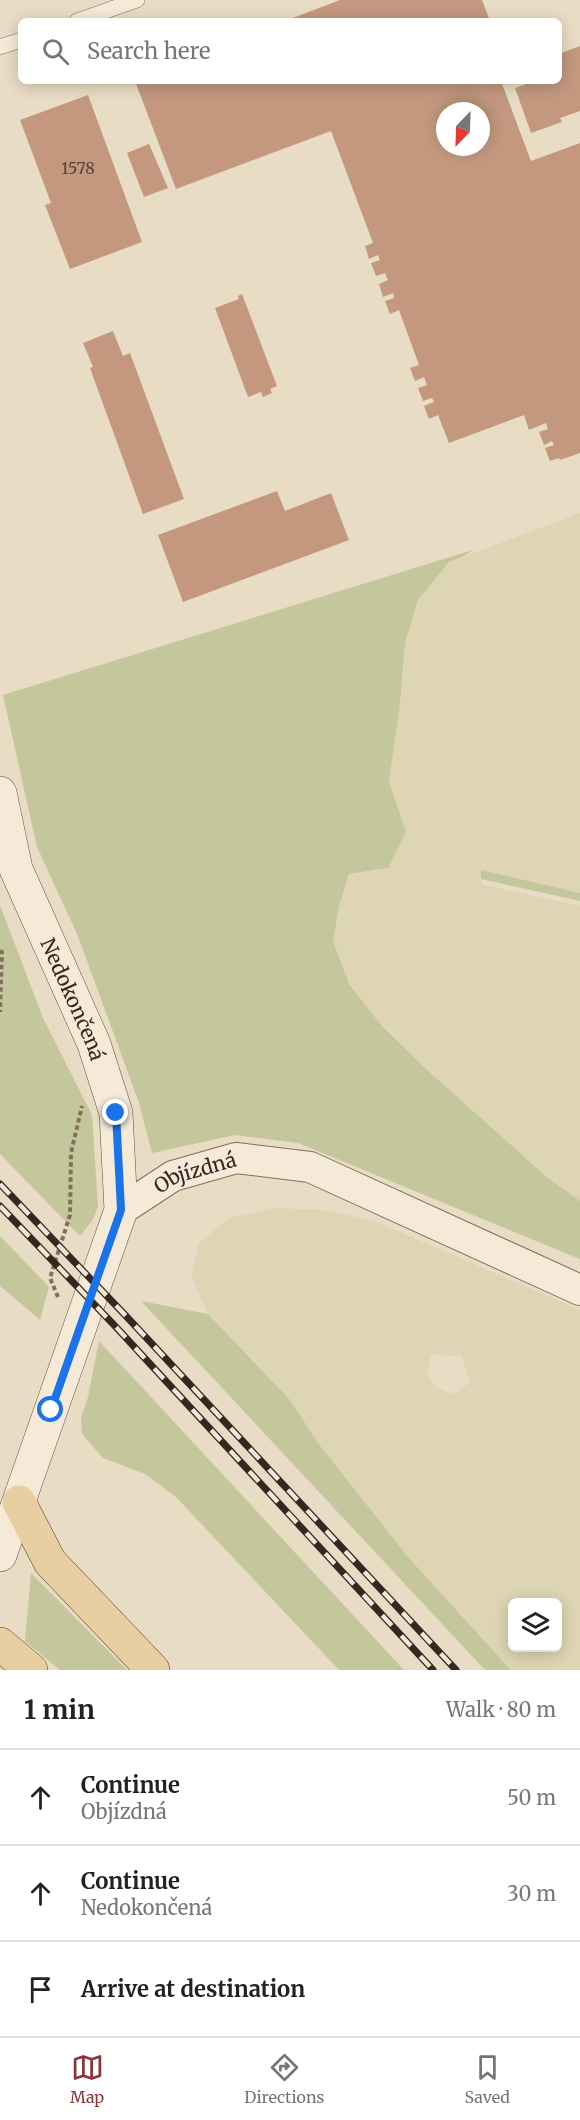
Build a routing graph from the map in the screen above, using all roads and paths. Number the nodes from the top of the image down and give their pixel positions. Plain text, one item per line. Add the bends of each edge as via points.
1 (137, 0) edge
2 (86, 18) edge
3 (18, 41) edge
4 (0, 48) edge
5 (0, 794) edge
6 (0, 951) edge
7 (0, 1012) edge
8 (83, 1102) dead end
9 (121, 1210) junction
10 (580, 1290) edge
11 (60, 1301) dead end
12 (7, 1530) edge
13 (0, 1644) edge
14 (31, 1670) edge
15 (153, 1670) edge

1 - 2 lane
3 - 4 lane
5 - 9 street, Nedokončená via 16,869 94,1044 116,1113
6 - 7 path
8 - 11 path via 71,1153 70,1215 50,1278
9 - 10 street, Objízdná via 173,1176 236,1158 310,1167
9 - 12 street
12 - 15 main road via 50,1562
13 - 14 main road

